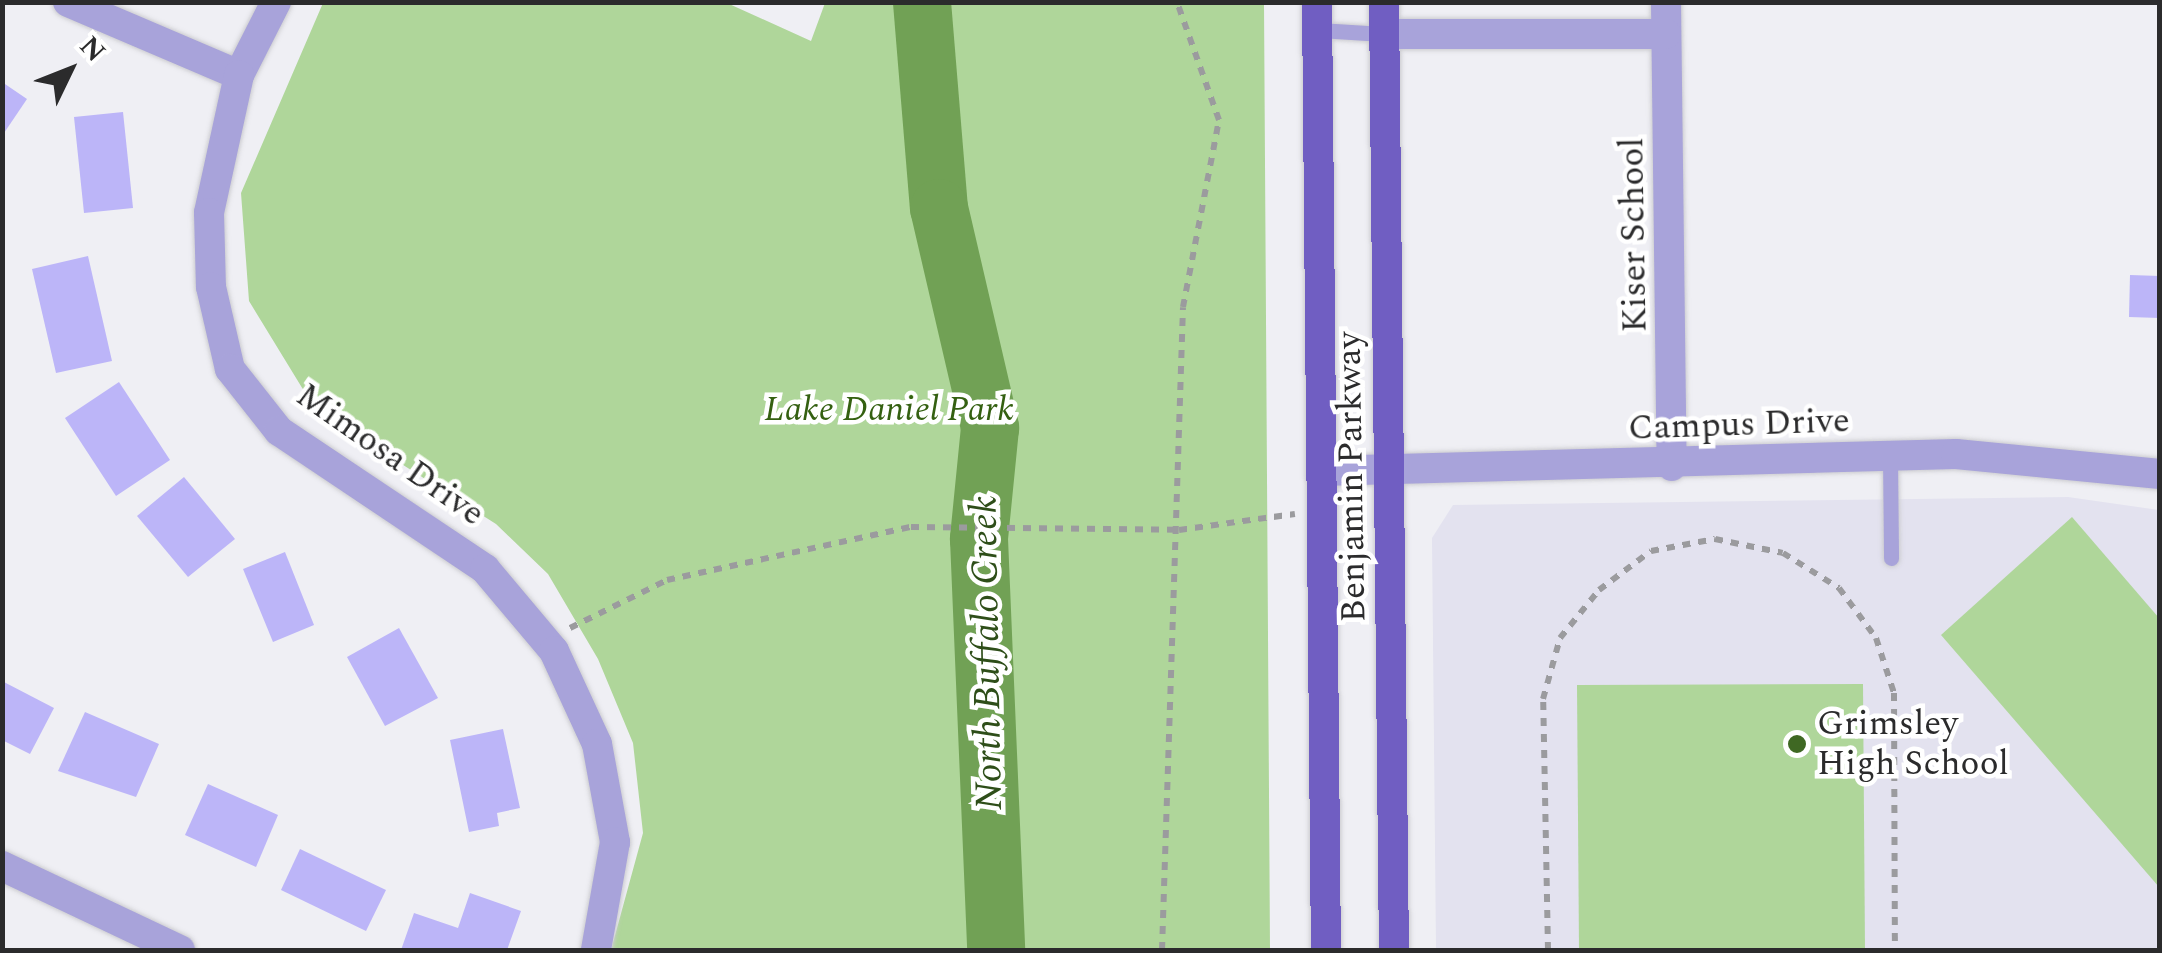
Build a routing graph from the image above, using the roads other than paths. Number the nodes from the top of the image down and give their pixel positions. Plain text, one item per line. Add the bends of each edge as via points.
1 (68, 2) edge
2 (276, 2) edge
3 (1384, 2) edge
4 (1666, 2) edge
5 (1318, 16) edge
6 (1384, 34) junction
7 (1666, 34) junction
8 (239, 75) junction
9 (1890, 456) junction
10 (1672, 466) junction
11 (1390, 469) junction
12 (1321, 471) junction
13 (2160, 474) edge
14 (1891, 558) dead end
15 (2, 866) edge
16 (180, 950) edge
17 (596, 950) edge
18 (1326, 950) edge
19 (1394, 950) edge

1 - 8 street
2 - 8 street, Mimosa Drive
3 - 6 main road, Benjamin Parkway
4 - 7 street, Kiser School
5 - 6 lane
5 - 12 main road, Benjamin Parkway
6 - 7 street
6 - 11 main road, Benjamin Parkway
7 - 10 street, Kiser School
8 - 17 street, Mimosa Drive via 209,212 211,287 230,369 279,431 485,569 546,642 597,744 614,842
9 - 10 street, Campus Drive
9 - 13 street, Campus Drive via 1956,454
9 - 14 lane
10 - 11 street, Campus Drive
11 - 12 street, Campus Drive
11 - 19 main road, Benjamin Parkway
12 - 18 main road, Benjamin Parkway
15 - 16 street

